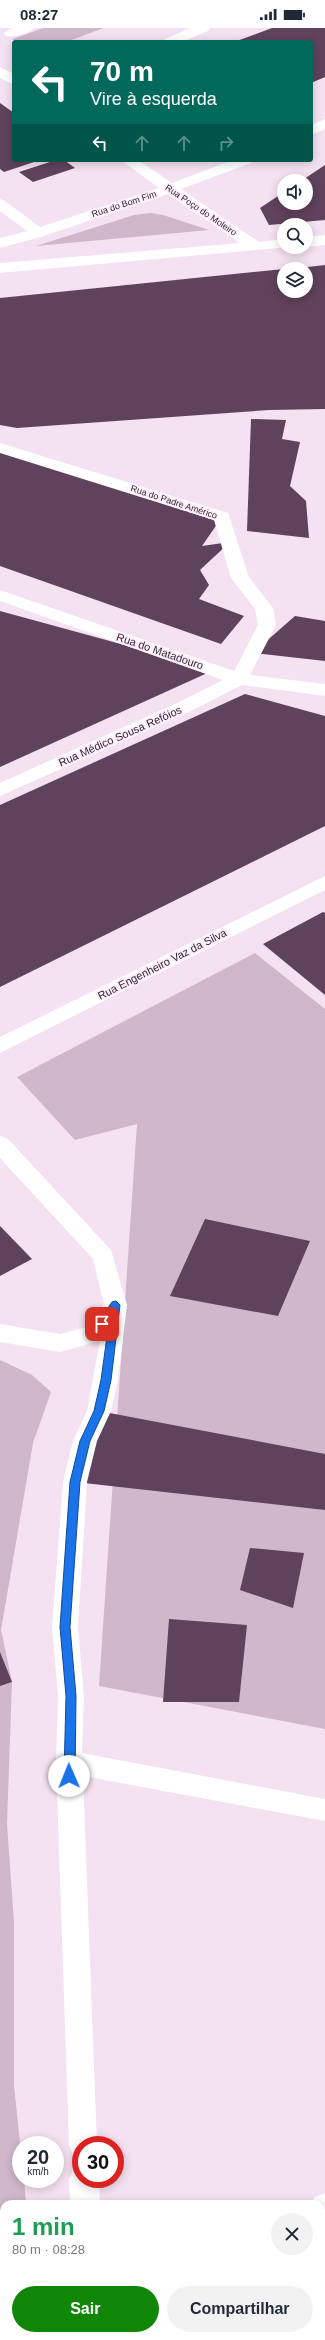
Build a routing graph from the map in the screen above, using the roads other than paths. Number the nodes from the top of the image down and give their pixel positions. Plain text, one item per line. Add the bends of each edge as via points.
1 (26, 28) edge
2 (204, 28) edge
3 (11, 33) dead end
4 (175, 40) edge
5 (0, 71) edge
6 (12, 79) edge
7 (325, 123) edge
8 (313, 129) edge
9 (131, 162) edge
10 (241, 162) edge
11 (170, 189) junction
12 (0, 204) edge
13 (40, 233) junction
14 (325, 240) edge
15 (313, 241) edge
16 (0, 243) edge
17 (277, 244) edge
18 (256, 246) junction
19 (0, 268) edge
20 (0, 448) edge
21 (0, 595) edge
22 (239, 679) junction
23 (325, 690) edge
24 (0, 790) edge
25 (325, 882) edge
26 (0, 1046) edge
27 (0, 1144) edge
28 (116, 1305) junction
29 (0, 1333) edge
30 (69, 1762) junction
31 (325, 1810) edge
32 (83, 2136) edge
33 (84, 2188) edge
34 (85, 2200) edge

1 - 3 street
2 - 4 street
5 - 6 street
7 - 8 street
9 - 11 street, Rua Poço do Moleiro
10 - 11 street, Rua do Bom Fim
11 - 13 street, Rua do Bom Fim
11 - 18 street, Rua Poço do Moleiro
12 - 13 street
13 - 16 street, Rua do Bom Fim
14 - 15 street
17 - 18 street
18 - 19 street
20 - 22 street, Rua do Padre Américo via 222,517 240,578 264,608 267,625
21 - 22 street, Rua do Matadouro
22 - 23 street, Rua do Matadouro
22 - 24 street, Rua Médico Sousa Refóios via 184,707
25 - 26 street, Rua Engenheiro Vaz da Silva
27 - 28 street via 103,1256
28 - 29 street via 95,1334 60,1343
28 - 30 street via 106,1380 99,1411 85,1441 75,1482 65,1627 71,1696
30 - 31 street
30 - 32 street
33 - 34 street

